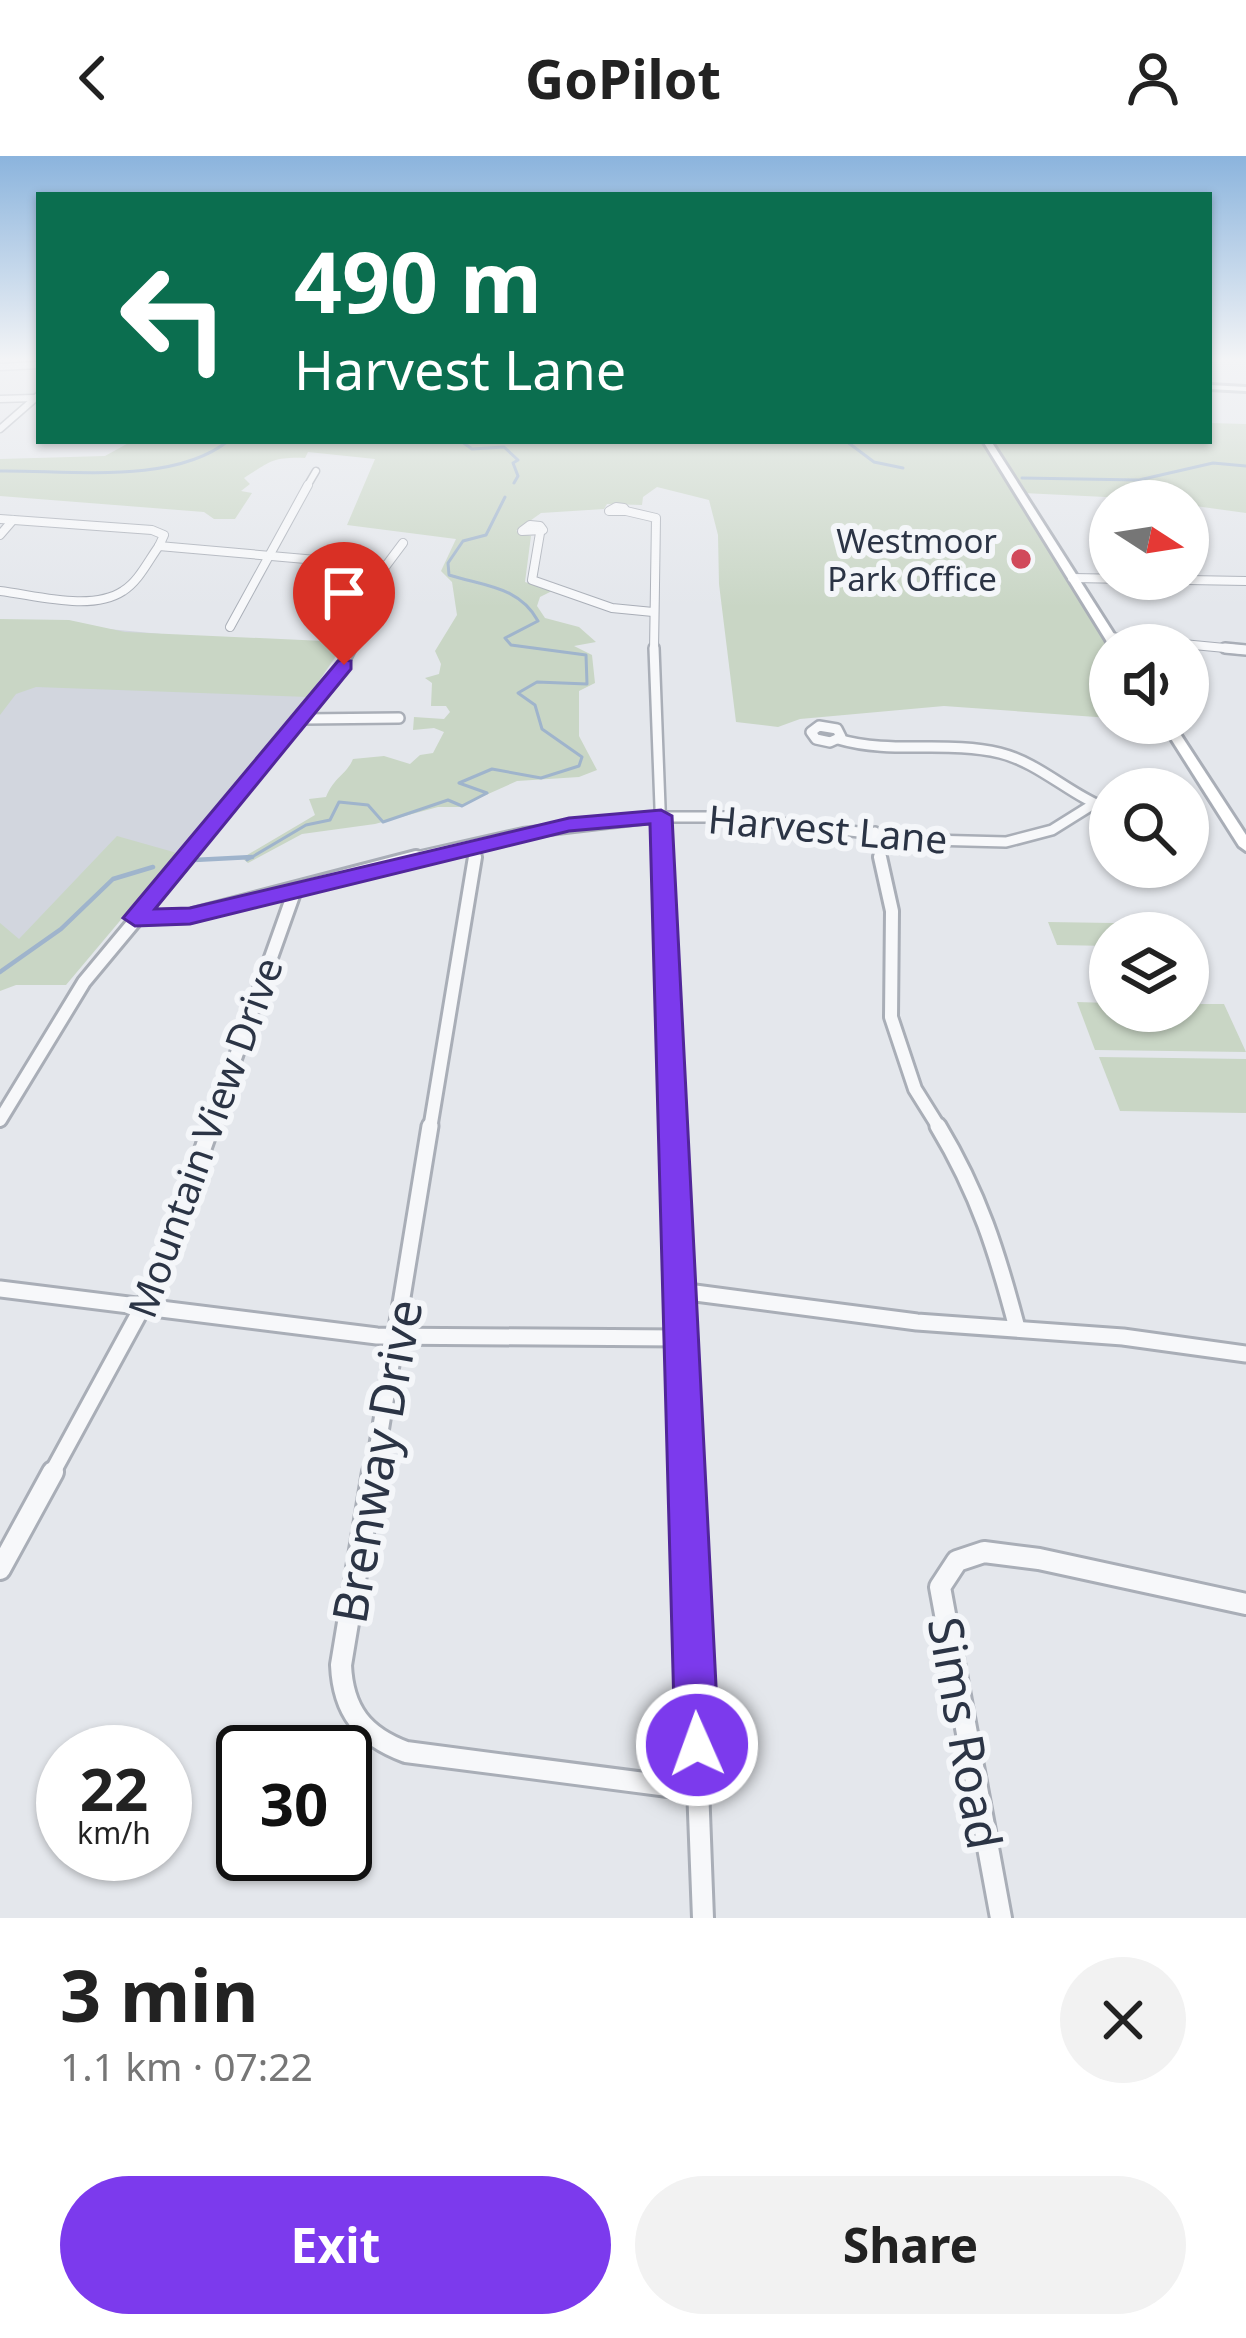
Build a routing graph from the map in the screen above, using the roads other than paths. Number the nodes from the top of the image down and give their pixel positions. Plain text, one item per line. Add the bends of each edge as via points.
1 (989, 444) edge
2 (316, 471) dead end
3 (626, 511) dead end
4 (0, 519) edge
5 (13, 520) junction
6 (539, 532) dead end
7 (0, 536) edge
8 (404, 543) dead end
9 (159, 546) junction
10 (270, 554) junction
11 (385, 566) junction
12 (1072, 578) junction
13 (1246, 581) edge
14 (0, 591) edge
15 (653, 612) junction
16 (1102, 624) edge
17 (230, 628) dead end
18 (1209, 647) edge
19 (1246, 650) edge
20 (399, 718) dead end
21 (304, 719) junction
22 (838, 740) dead end
23 (1181, 744) edge
24 (1089, 803) edge
25 (1089, 807) edge
26 (661, 816) junction
27 (874, 832) junction
28 (477, 845) junction
29 (1246, 845) edge
30 (295, 890) junction
31 (135, 918) junction
32 (0, 1120) edge
33 (0, 1289) edge
34 (680, 1291) junction
35 (145, 1308) junction
36 (1017, 1328) junction
37 (398, 1338) junction
38 (680, 1338) junction
39 (1246, 1354) edge
40 (0, 1569) edge
41 (1246, 1604) edge
42 (699, 1790) junction
43 (703, 1918) edge
44 (1001, 1918) edge

1 - 12 street
2 - 10 street
3 - 15 street via 656,518
4 - 5 street
5 - 7 street
5 - 9 street via 152,530 164,535
6 - 15 street via 532,580 612,608
8 - 11 street
9 - 10 street
9 - 14 street via 114,595
10 - 11 street
10 - 17 street
11 - 21 street via 352,651
12 - 13 street
12 - 16 street
15 - 26 street
18 - 19 street
20 - 21 street
21 - 31 street
22 - 24 street via 880,752 1003,754
23 - 29 street
25 - 27 street, Harvest Lane via 1026,839
26 - 27 street, Harvest Lane
26 - 28 street, Harvest Lane via 583,822
26 - 34 street
27 - 36 street via 892,911 891,1017 900,1054 971,1180
28 - 30 street, Harvest Lane
28 - 37 street, Brenway Drive
30 - 31 street, Harvest Lane via 174,919
30 - 35 street, Mountain View Drive
31 - 32 street via 61,1013
33 - 35 street
34 - 36 street
34 - 38 street
35 - 37 street
35 - 40 street, Mountain View Drive
36 - 39 street
37 - 38 street
37 - 42 street, Brenway Drive via 341,1665 354,1720 406,1752
38 - 42 street
41 - 44 street, Sims Road via 1039,1559 984,1552 957,1561 940,1587
42 - 43 street

